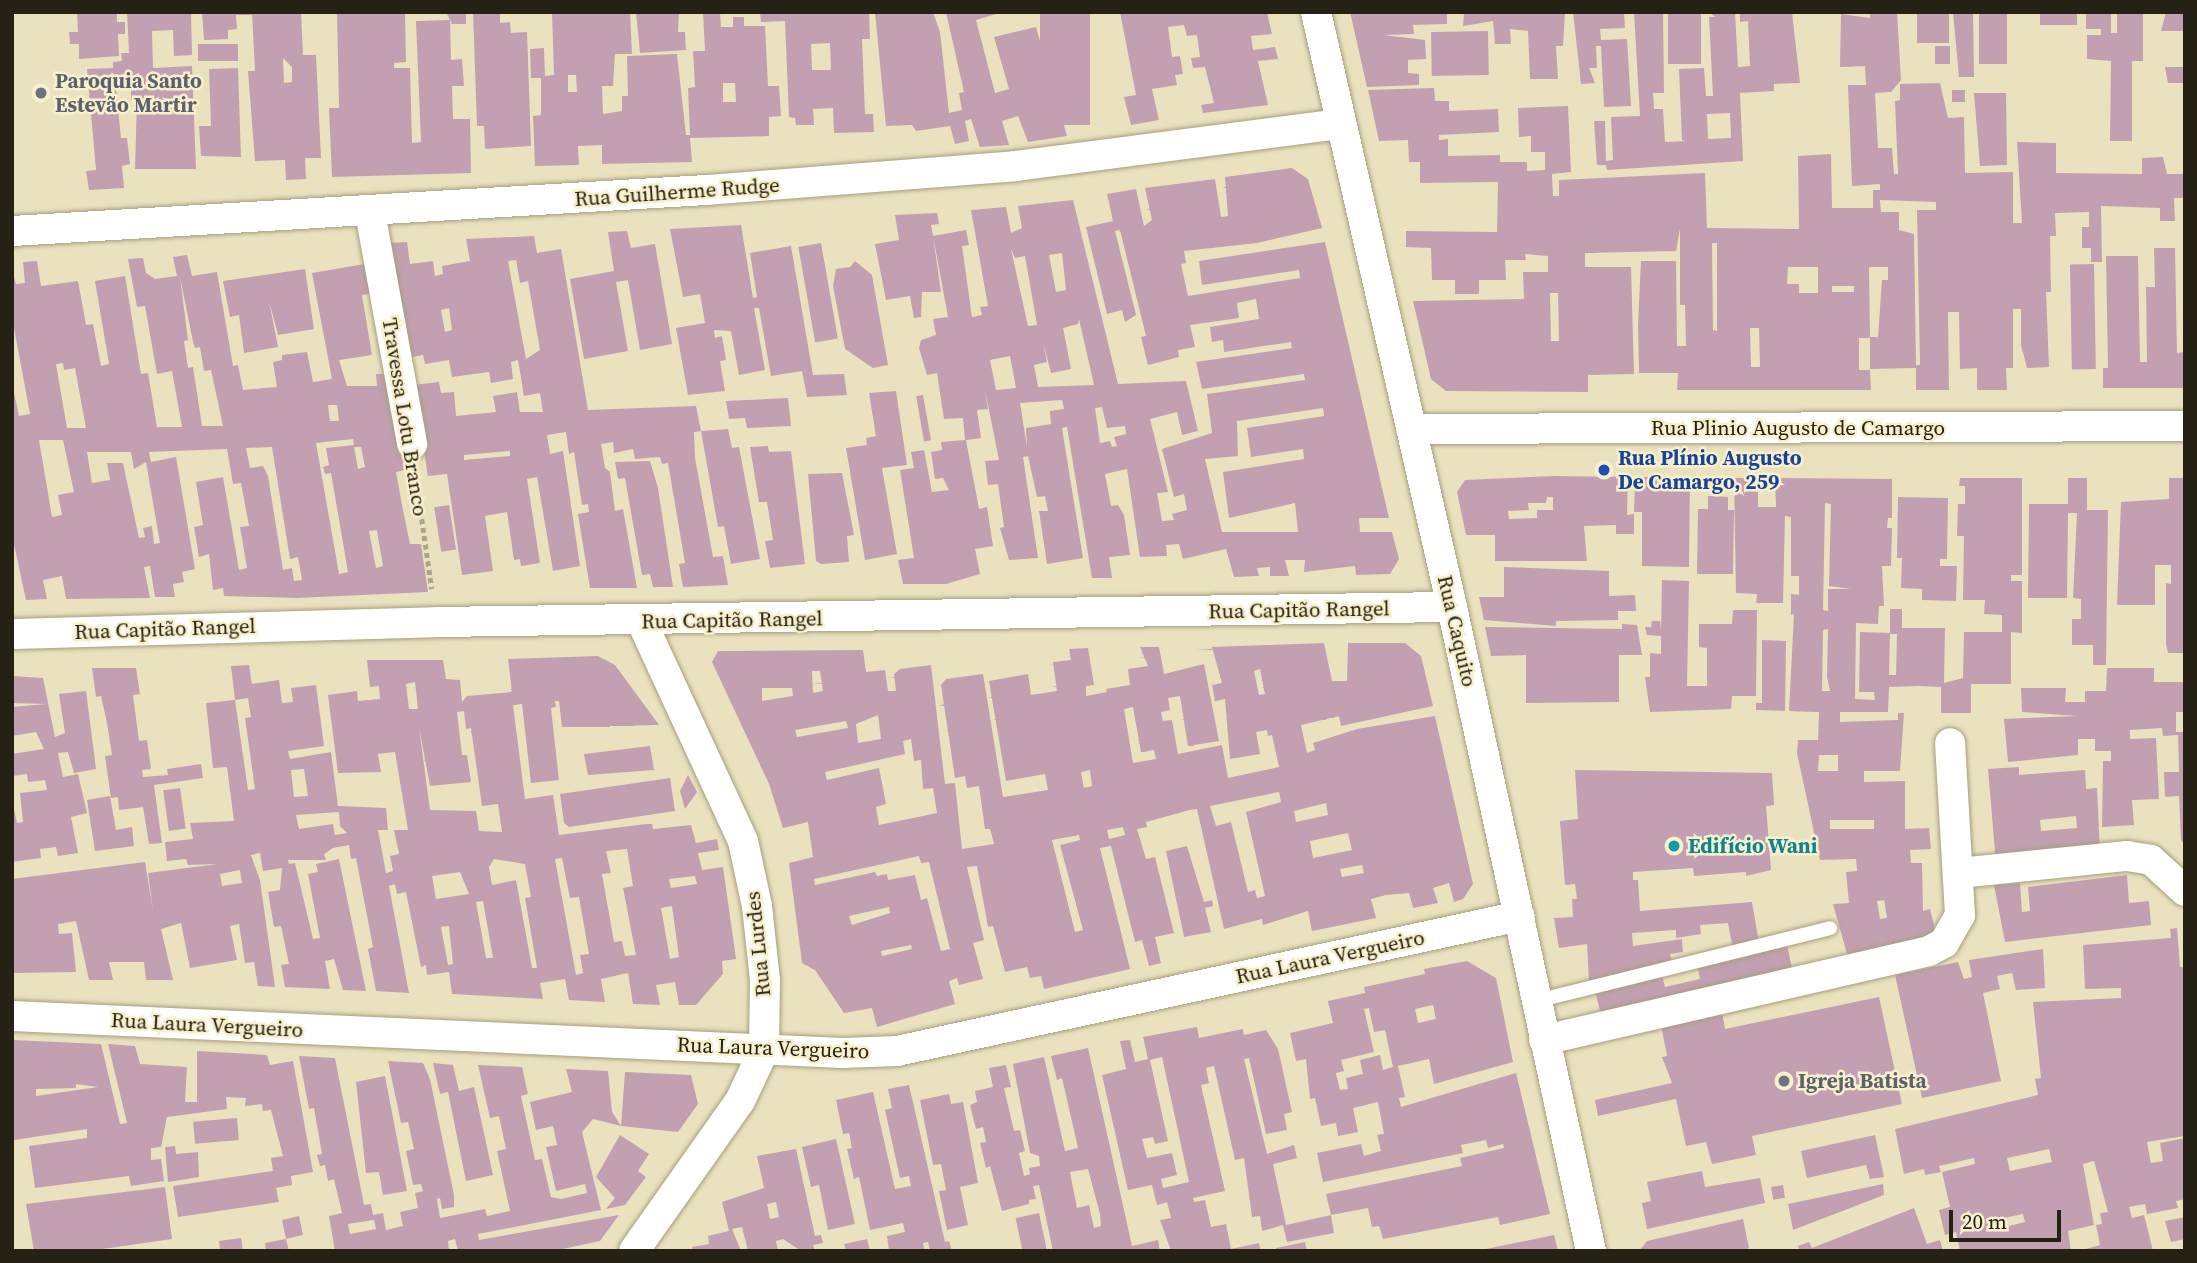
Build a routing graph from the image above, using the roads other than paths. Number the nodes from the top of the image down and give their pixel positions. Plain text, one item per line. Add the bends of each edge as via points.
1 (1316, 12) edge
2 (1339, 124) junction
3 (370, 212) junction
4 (12, 232) edge
5 (2185, 426) edge
6 (1411, 429) junction
7 (411, 444) road end
8 (1452, 607) junction
9 (642, 622) junction
10 (12, 634) edge
11 (1950, 743) dead end
12 (1959, 873) junction
13 (2185, 891) edge
14 (1520, 916) junction
15 (1830, 928) dead end
16 (1536, 1001) junction
17 (12, 1016) edge
18 (1544, 1040) junction
19 (764, 1050) junction
20 (634, 1251) edge
21 (1591, 1251) edge

1 - 2 street, Rua Caquito
2 - 3 street, Rua Guilherme Rudge via 1016,166
2 - 6 street, Rua Caquito
3 - 4 street, Rua Guilherme Rudge
3 - 7 street, Travessa Lotu Branco
5 - 6 street, Rua Plinio Augusto de Camargo
6 - 8 street, Rua Caquito
8 - 9 street, Rua Capitão Rangel
8 - 14 street, Rua Caquito
9 - 10 street, Rua Capitão Rangel via 437,622
9 - 19 street, Rua Lurdes via 743,841 757,906 765,980
11 - 12 street
12 - 13 street via 2127,856 2151,860
12 - 18 street via 1956,929 1929,951
14 - 16 street, Rua Caquito
14 - 19 street, Rua Laura Vergueiro via 897,1051
15 - 16 lane
16 - 18 street, Rua Caquito
17 - 19 street, Rua Laura Vergueiro
18 - 21 street, Rua Caquito
19 - 20 street, Rua Lurdes via 740,1101

